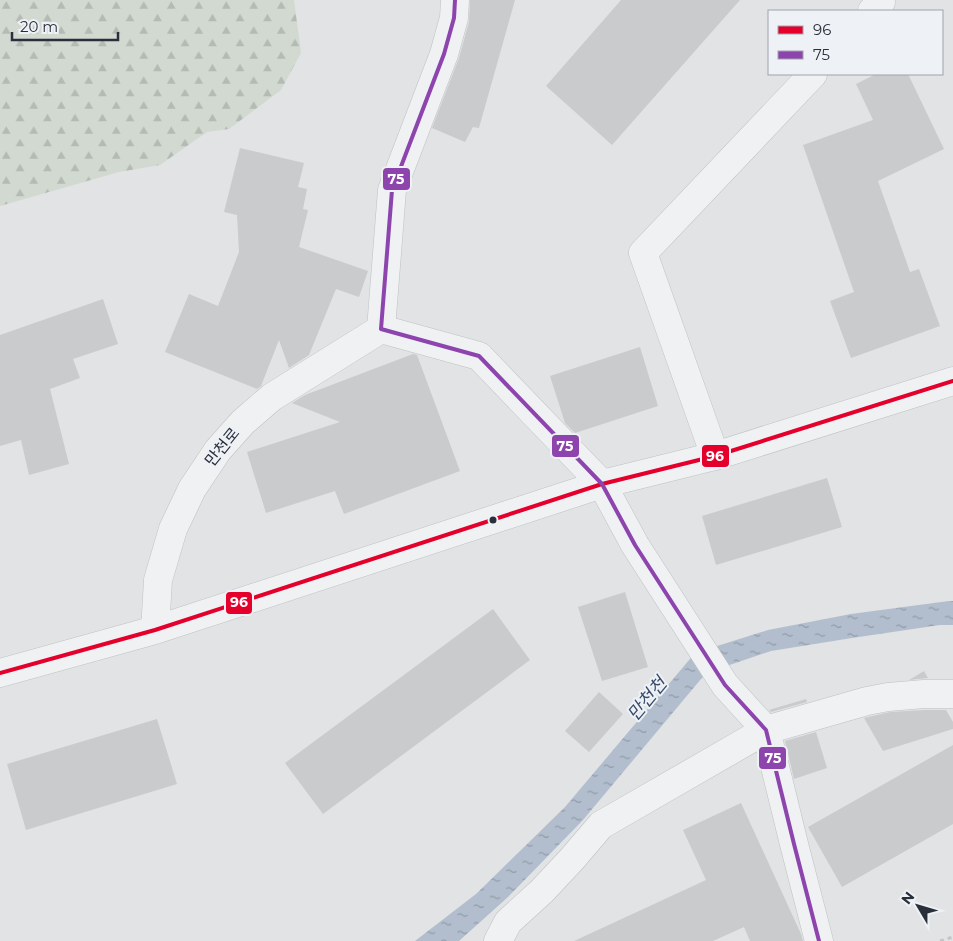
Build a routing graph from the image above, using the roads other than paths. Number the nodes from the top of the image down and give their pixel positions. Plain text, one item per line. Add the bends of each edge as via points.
1 (456, 0) edge
2 (812, 75) edge
3 (381, 329) junction
4 (953, 381) edge
5 (715, 456) junction
6 (602, 484) junction
7 (155, 630) junction
8 (0, 673) edge
9 (953, 694) edge
10 (766, 730) junction
11 (498, 941) edge
12 (819, 941) edge

1 - 3 street via 444,54 392,190
2 - 5 street via 643,253
3 - 6 street via 479,356
3 - 7 street, 만천로 via 272,397 218,450 192,489 172,529 158,580
4 - 5 street
5 - 6 street
6 - 7 street
6 - 10 street via 635,545 725,686
7 - 8 street
9 - 10 street via 867,701
10 - 11 street via 601,825 542,892 508,922
10 - 12 street

